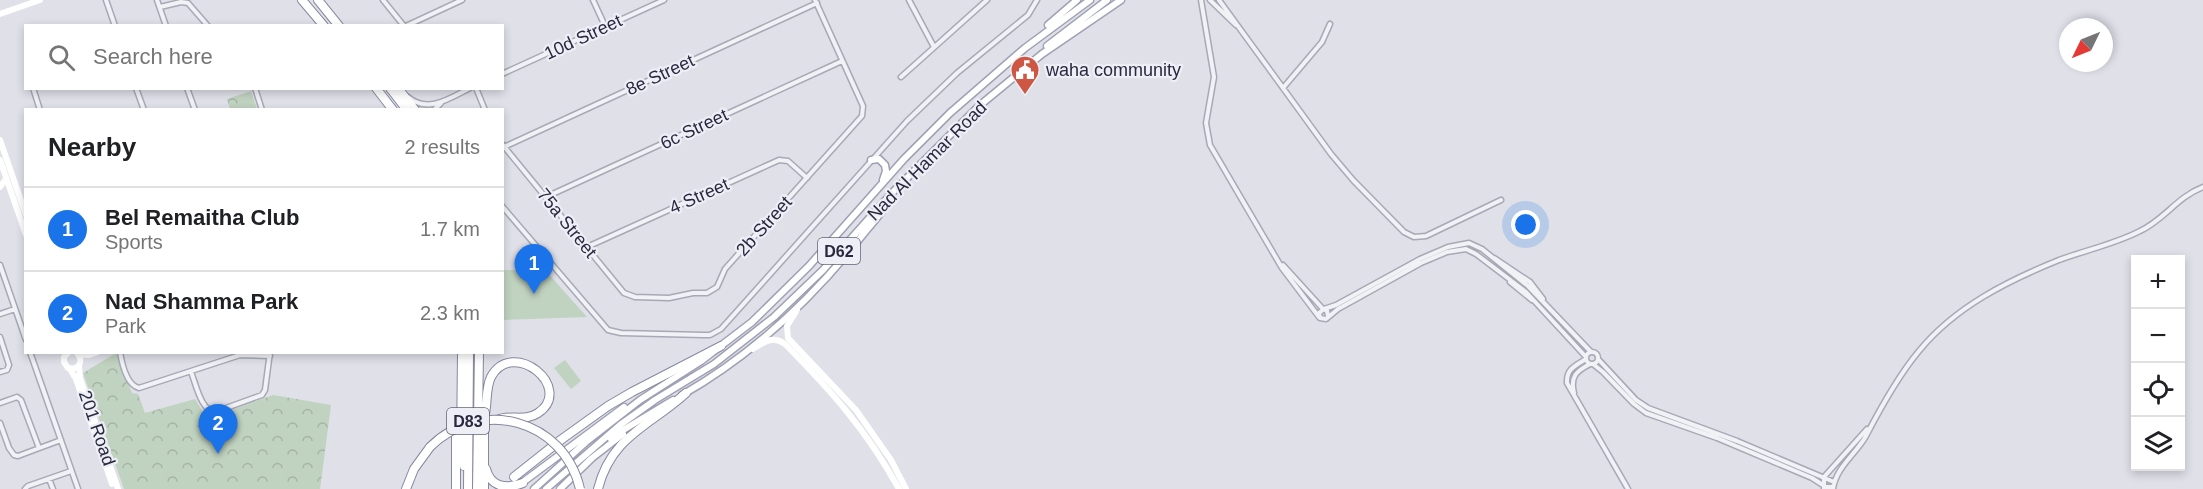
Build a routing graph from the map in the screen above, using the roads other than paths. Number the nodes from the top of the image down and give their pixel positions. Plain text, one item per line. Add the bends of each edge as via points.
1 (40, 0) edge
2 (106, 0) edge
3 (157, 0) edge
4 (302, 0) edge
5 (318, 0) edge
6 (383, 0) edge
7 (462, 0) edge
8 (593, 0) edge
9 (664, 0) edge
10 (909, 0) edge
11 (987, 0) edge
12 (1037, 0) edge
13 (1077, 0) edge
14 (1090, 0) edge
15 (1107, 0) edge
16 (1121, 0) edge
17 (1201, 0) edge
18 (1210, 0) edge
19 (1219, 0) edge
20 (452, 2) edge
21 (816, 2) edge
22 (160, 9) junction
23 (0, 14) edge
24 (114, 24) edge
25 (165, 24) edge
26 (206, 24) edge
27 (322, 24) edge
28 (337, 24) edge
29 (403, 24) edge
30 (409, 24) edge
31 (1330, 24) dead end
32 (605, 26) junction
33 (1239, 28) junction
34 (1037, 38) junction
35 (934, 47) junction
36 (842, 61) junction
37 (504, 73) edge
38 (901, 77) dead end
39 (1008, 81) junction
40 (1283, 88) junction
41 (34, 90) edge
42 (137, 90) edge
43 (189, 90) edge
44 (256, 90) edge
45 (378, 90) edge
46 (392, 90) edge
47 (400, 90) edge
48 (401, 90) edge
49 (466, 90) edge
50 (477, 90) edge
51 (444, 100) junction
52 (39, 108) edge
53 (143, 108) edge
54 (194, 108) edge
55 (261, 108) edge
56 (391, 108) edge
57 (405, 108) edge
58 (414, 108) edge
59 (436, 108) edge
60 (484, 108) edge
61 (0, 140) edge
62 (504, 146) edge
63 (504, 147) edge
64 (0, 160) edge
65 (872, 160) junction
66 (807, 178) junction
67 (6, 179) junction
68 (882, 184) junction
69 (2203, 187) edge
70 (0, 188) edge
71 (11, 193) junction
72 (891, 194) junction
73 (546, 197) junction
74 (1502, 200) dead end
75 (504, 208) edge
76 (24, 209) edge
77 (24, 229) edge
78 (587, 247) junction
79 (1273, 253) junction
80 (0, 265) edge
81 (2, 279) edge
82 (635, 297) joint
83 (801, 305) junction
84 (15, 309) junction
85 (1324, 309) junction
86 (0, 314) edge
87 (1328, 316) junction
88 (1319, 317) junction
89 (24, 334) edge
90 (0, 337) edge
91 (722, 346) junction
92 (1591, 352) junction
93 (31, 354) edge
94 (67, 354) edge
95 (78, 354) edge
96 (94, 354) edge
97 (119, 354) edge
98 (462, 354) edge
99 (469, 354) edge
100 (479, 354) edge
101 (484, 354) edge
102 (270, 356) edge
103 (740, 358) junction
104 (1586, 358) junction
105 (1598, 359) junction
106 (1592, 364) junction
107 (80, 365) junction
108 (815, 366) junction
109 (807, 367) junction
110 (70, 369) junction
111 (192, 371) junction
112 (0, 372) edge
113 (686, 393) junction
114 (1576, 399) junction
115 (640, 400) junction
116 (0, 403) edge
117 (460, 403) junction
118 (484, 418) junction
119 (643, 418) junction
120 (497, 420) junction
121 (0, 423) edge
122 (1870, 426) junction
123 (61, 440) junction
124 (39, 448) junction
125 (592, 448) junction
126 (483, 455) junction
127 (71, 471) junction
128 (467, 476) junction
129 (514, 477) dead end
130 (1824, 477) junction
131 (49, 479) junction
132 (523, 483) junction
133 (1834, 486) edge
134 (1823, 487) edge
135 (25, 489) edge
136 (52, 489) edge
137 (78, 489) edge
138 (116, 489) edge
139 (406, 489) edge
140 (456, 489) edge
141 (468, 489) edge
142 (477, 489) edge
143 (484, 489) edge
144 (514, 489) edge
145 (534, 489) edge
146 (546, 489) edge
147 (560, 489) edge
148 (580, 489) edge
149 (598, 489) edge
150 (899, 489) edge
151 (906, 489) edge
152 (1628, 489) edge

1 - 23 main road
2 - 24 street
3 - 22 street
4 - 27 highway
5 - 28 highway
6 - 29 street
7 - 20 street
8 - 32 street
9 - 32 street, 10d Street
10 - 35 street
11 - 35 street
12 - 65 street via 1029,15 945,83
13 - 34 main road
14 - 34 main road, Nad Al Hamar Road / D62
15 - 39 main road
16 - 39 main road, Nad Al Hamar Road / D62
17 - 79 street via 1214,77 1206,123 1208,138
18 - 33 street
19 - 33 street
20 - 30 street
21 - 36 street
21 - 62 street, 8e Street
22 - 25 street
22 - 26 street via 188,3
31 - 40 street via 1322,42
32 - 37 street, 10d Street
33 - 40 street
34 - 68 main road, Nad Al Hamar Road / D62 via 962,101
35 - 38 street
36 - 66 street, 2b Street via 863,106 862,116
36 - 73 street, 6c Street
39 - 72 main road, Nad Al Hamar Road / D62
40 - 74 street via 1342,167 1407,234 1426,236
41 - 52 street
42 - 53 street
43 - 54 street
44 - 55 street
45 - 56 highway
46 - 57 highway
47 - 58 highway
48 - 51 street via 422,105
49 - 51 street
50 - 60 street
51 - 59 street
61 - 76 main road
63 - 73 street, 75a Street
64 - 67 main road
65 - 68 main road via 879,159 885,165
65 - 75 street via 722,329 710,335 608,330
66 - 78 street, 4 Street via 788,161 779,160
66 - 82 street, 2b Street via 725,269 712,291 672,298
67 - 70 main road
67 - 71 main road
68 - 91 main road, Nad Al Hamar Road / D62 via 793,283
69 - 122 street via 2182,198 2142,231 2055,262 2007,283 1970,306 1917,352
70 - 71 main road
71 - 77 main road
72 - 83 main road via 884,209
72 - 125 main road, Nad Al Hamar Road / D62 via 823,270 774,317 722,359 639,411
73 - 78 street, 75a Street
78 - 82 street, 75a Street via 620,288
79 - 85 street
79 - 88 street
80 - 81 street
81 - 84 street
83 - 103 main road
83 - 108 main road via 786,333
84 - 86 street
84 - 89 street
85 - 87 street
85 - 88 street
85 - 92 street via 1441,250 1473,244 1528,286
87 - 88 street via 1323,320
87 - 104 street via 1421,263 1466,249 1544,309
90 - 112 street via 9,365
91 - 115 main road, Nad Al Hamar Road / D62
91 - 129 highway via 608,406
92 - 104 street
92 - 105 street
93 - 123 street
94 - 110 main road, 201 Road via 64,364
95 - 107 main road, 201 Road
96 - 107 main road
97 - 111 street via 130,382 138,388
98 - 117 highway
99 - 128 highway, D83
100 - 142 highway, D83
101 - 118 highway
102 - 111 street via 240,355
102 - 111 street via 265,390 259,397 210,411 204,406
103 - 109 main road via 767,341 778,340
103 - 113 main road
104 - 106 street
104 - 114 street via 1567,374 1568,386
105 - 106 street
105 - 130 street via 1648,408
106 - 114 street via 1574,376
106 - 134 street via 1646,413 1726,442
107 - 110 main road
107 - 138 main road, 201 Road
108 - 109 main road
108 - 151 main road via 863,420
109 - 150 main road via 868,438
110 - 138 main road, 201 Road
113 - 119 main road
113 - 149 highway via 623,441 606,464
114 - 152 street
115 - 132 main road via 605,420
115 - 145 main road, Nad Al Hamar Road / D62
116 - 124 street via 17,397 21,400
117 - 128 highway via 460,449
117 - 140 highway
118 - 120 highway, bridge via 493,374 508,363 535,368 548,385 544,407 532,416
118 - 126 highway
119 - 125 main road
119 - 147 main road
120 - 139 highway, bridge via 479,420 446,433 414,469
120 - 148 highway, bridge via 523,424 549,439 568,461
121 - 124 street via 14,455
122 - 130 street
122 - 133 street via 1860,446 1839,470
123 - 124 street
123 - 127 street
125 - 146 main road, Nad Al Hamar Road / D62
126 - 132 highway via 494,483 507,488
126 - 143 highway
127 - 131 street
127 - 137 street
128 - 141 highway, D83
130 - 133 street
130 - 134 street
131 - 135 street
131 - 136 street
132 - 144 main road
133 - 134 street

